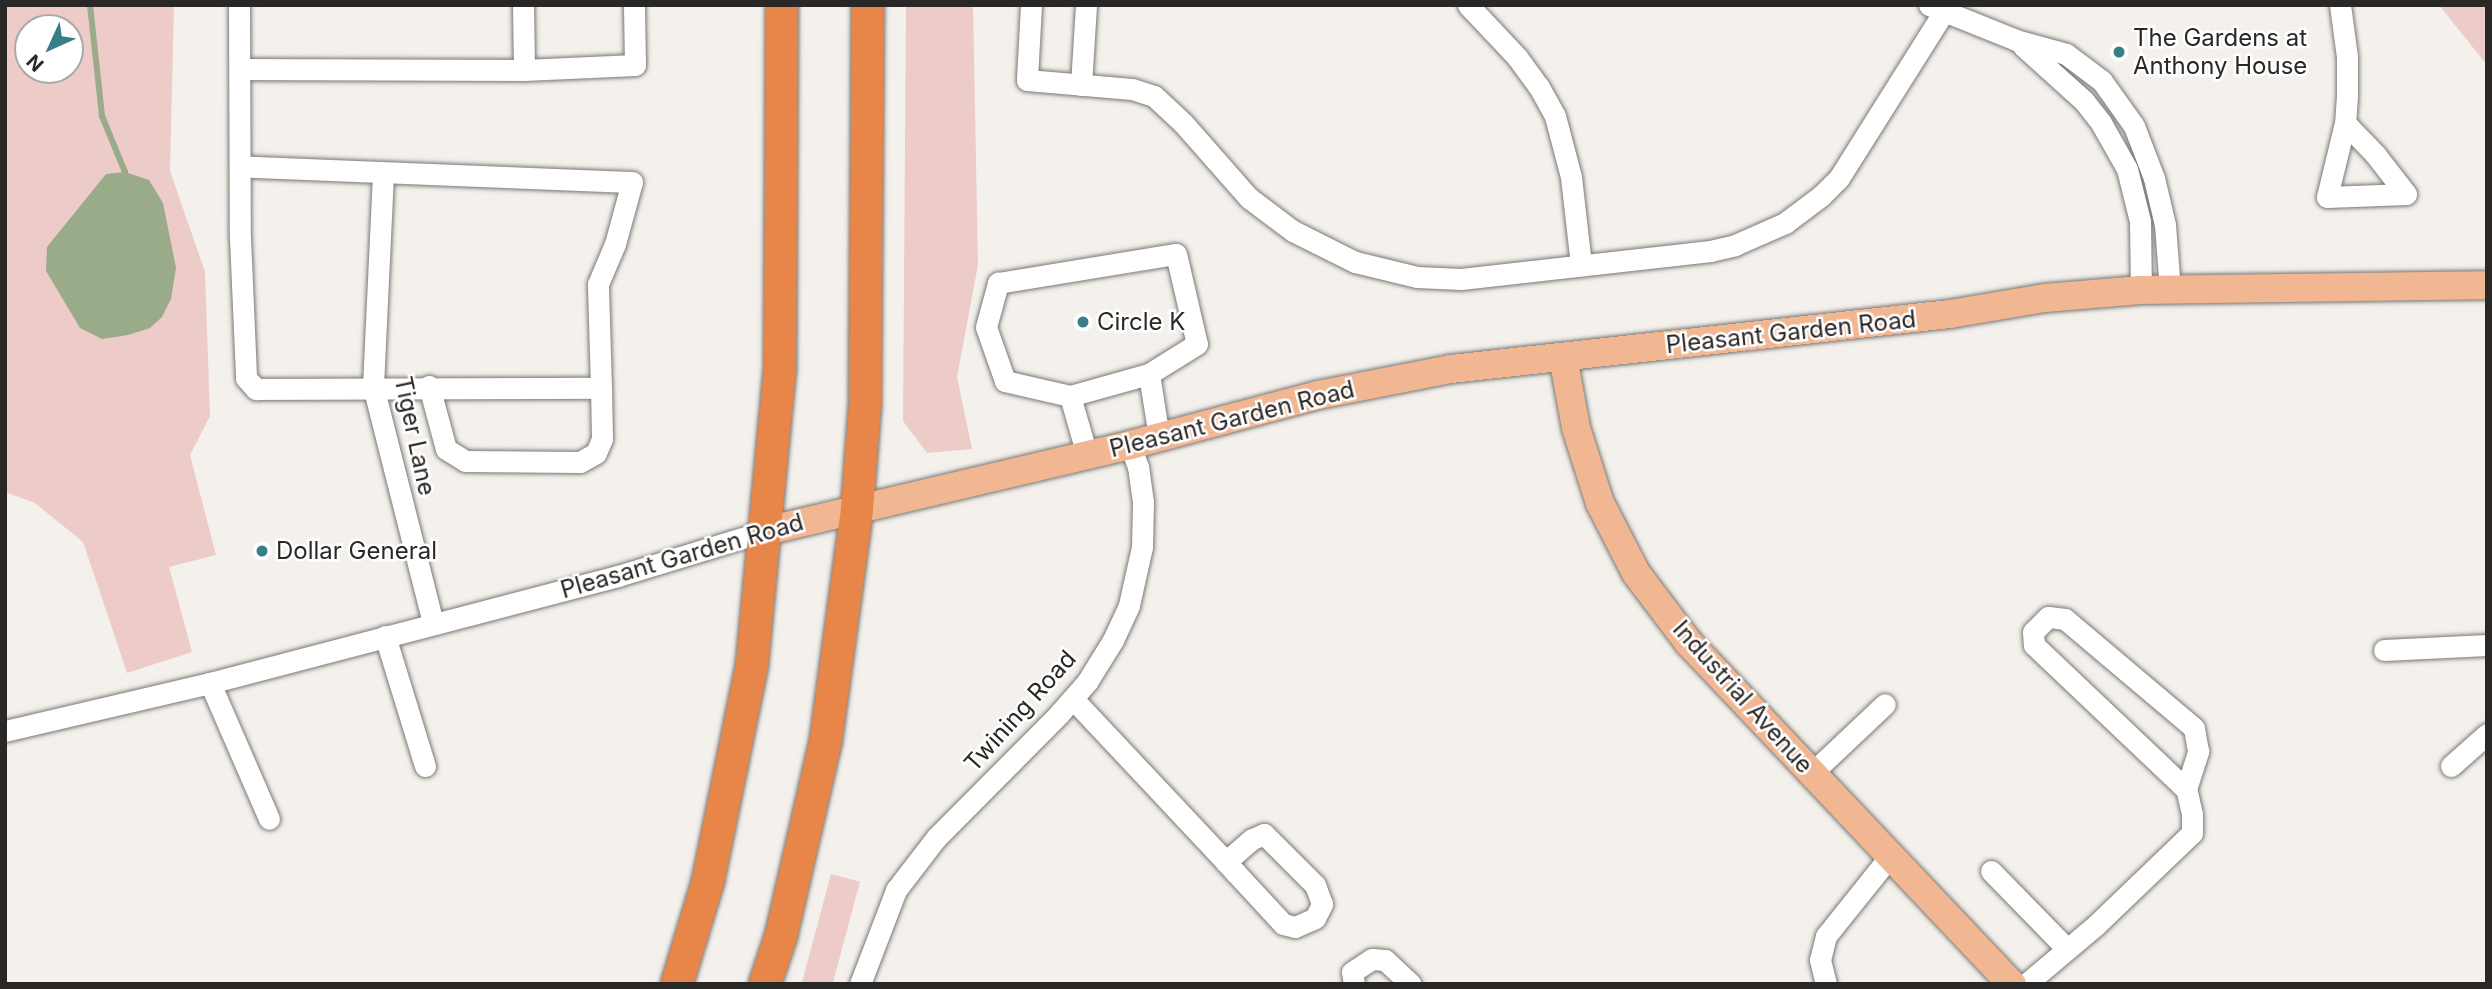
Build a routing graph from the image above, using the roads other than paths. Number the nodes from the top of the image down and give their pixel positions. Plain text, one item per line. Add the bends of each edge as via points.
1 (239, 5) edge
2 (523, 5) edge
3 (634, 5) edge
4 (782, 5) edge
5 (868, 5) edge
6 (1031, 5) edge
7 (1086, 5) edge
8 (1468, 5) edge
9 (2340, 5) edge
10 (1936, 8) edge
11 (2017, 40) junction
12 (240, 69) junction
13 (524, 70) junction
14 (2104, 84) junction
15 (1081, 85) junction
16 (2084, 102) junction
17 (2345, 123) dead end
18 (2149, 162) junction
19 (241, 166) junction
20 (2127, 169) junction
21 (383, 174) junction
22 (1581, 265) junction
23 (2487, 285) edge
24 (2141, 290) junction
25 (2170, 290) junction
26 (1563, 357) junction
27 (1149, 374) junction
28 (373, 386) junction
29 (429, 386) junction
30 (601, 388) junction
31 (1070, 396) junction
32 (1159, 437) junction
33 (1130, 444) junction
34 (1087, 455) junction
35 (857, 509) junction
36 (762, 532) junction
37 (433, 623) junction
38 (385, 636) junction
39 (2487, 646) edge
40 (2384, 650) dead end
41 (210, 683) junction
42 (1073, 699) junction
43 (1885, 704) dead end
44 (5, 731) edge
45 (2487, 734) edge
46 (425, 766) dead end
47 (2451, 766) dead end
48 (1812, 773) junction
49 (2186, 789) junction
50 (270, 819) dead end
51 (1890, 856) junction
52 (1226, 862) junction
53 (1991, 871) dead end
54 (2067, 949) junction
55 (677, 984) edge
56 (765, 984) edge
57 (860, 984) edge
58 (1354, 984) edge
59 (1411, 984) edge
60 (1826, 984) edge
61 (2012, 984) edge
62 (2026, 984) edge

1 - 12 street
2 - 13 street
3 - 13 street via 635,65
4 - 36 highway via 780,370
5 - 35 highway via 865,404
6 - 15 street via 1027,80
7 - 15 street
8 - 22 street via 1517,57 1555,116 1571,177
9 - 17 street via 2347,57
10 - 11 street
10 - 22 street via 1853,158 1802,211 1735,245
11 - 14 street via 2066,54
11 - 16 street
12 - 13 street
12 - 19 street
14 - 16 street
14 - 18 street via 2134,126
15 - 22 street via 1132,89 1154,96 1249,198 1321,246 1355,262 1417,277 1461,279
16 - 20 street
18 - 20 street
18 - 25 street via 2165,225
19 - 21 street
19 - 28 street via 246,377 256,389
20 - 24 street via 2140,221
21 - 28 street, Tiger Lane
21 - 30 street via 632,182 598,284
23 - 25 main road, Pleasant Garden Road
24 - 25 main road, Pleasant Garden Road
24 - 26 main road, Pleasant Garden Road
26 - 32 main road, Pleasant Garden Road via 1451,369 1318,396
26 - 48 main road, Industrial Avenue via 1576,428 1600,503 1636,573 1689,643
27 - 31 street
27 - 31 street via 1198,344 1176,254 998,283 986,327 1005,381
27 - 32 street
28 - 29 street
28 - 37 street, Tiger Lane
29 - 30 street
29 - 30 street via 446,449 465,461 580,462 596,453 602,439
31 - 34 street
32 - 33 main road, Pleasant Garden Road
33 - 34 main road, Pleasant Garden Road
33 - 42 street, Twining Road via 1143,502 1142,547 1129,605 1114,640
34 - 35 main road, Pleasant Garden Road
35 - 36 main road, Pleasant Garden Road
35 - 56 highway via 826,739
36 - 37 street, Pleasant Garden Road via 618,576
36 - 55 highway via 752,664 708,881
37 - 38 street, Pleasant Garden Road
38 - 41 street, Pleasant Garden Road
38 - 46 street
39 - 40 street
41 - 44 street, Pleasant Garden Road
41 - 50 street
42 - 52 street
42 - 57 street, Twining Road via 936,838 896,890
43 - 48 street
45 - 47 street
48 - 51 main road, Industrial Avenue
49 - 49 street via 2034,645 2034,632 2049,617 2065,619 2194,728 2198,751
49 - 54 street via 2192,833
51 - 60 street via 1826,936 1819,961
51 - 61 main road, Industrial Avenue
52 - 52 street via 1283,924 1295,927 1315,918 1322,904 1315,885 1264,834
53 - 54 street
54 - 62 street
58 - 59 street via 1352,972 1373,959 1385,960

